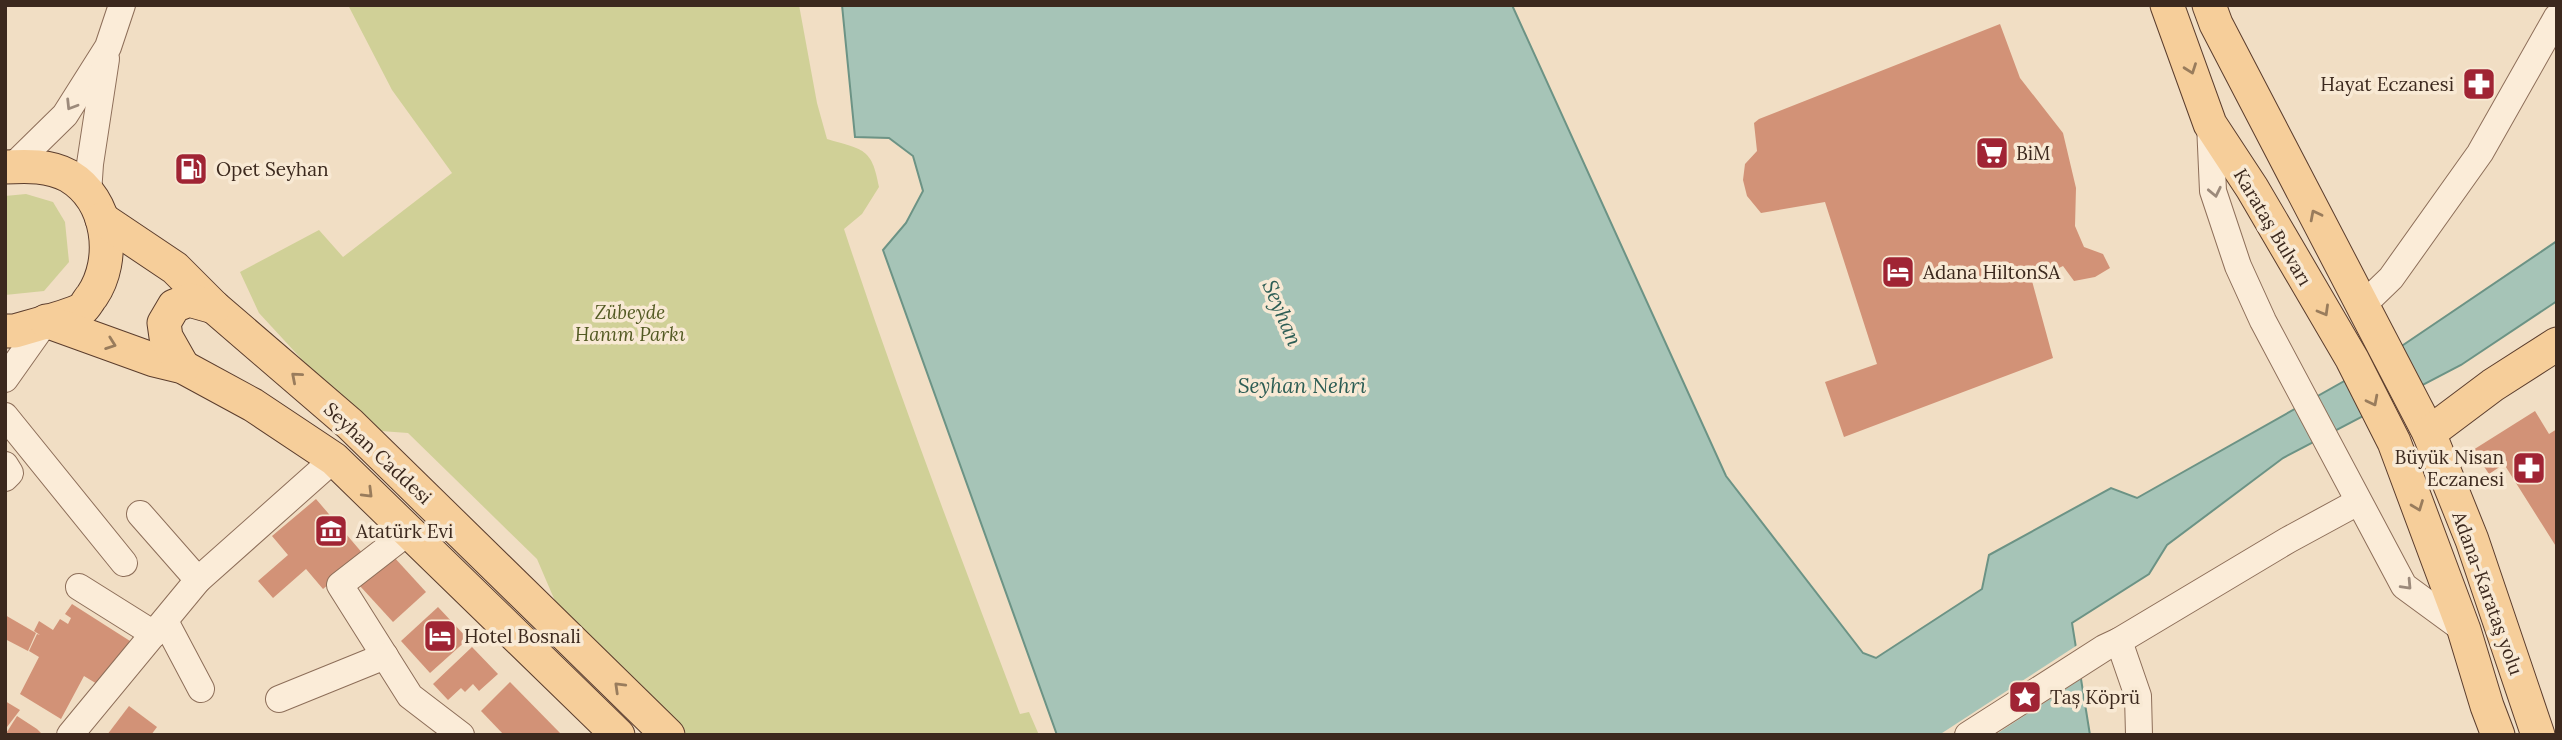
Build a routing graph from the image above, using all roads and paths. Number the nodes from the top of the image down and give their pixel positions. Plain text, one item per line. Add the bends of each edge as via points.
1 (122, 5) edge
2 (2167, 5) edge
3 (2208, 5) edge
4 (2557, 17) edge
5 (107, 47) junction
6 (2210, 124) junction
7 (9, 167) edge
8 (95, 206) junction
9 (2362, 306) junction
10 (214, 307) junction
11 (46, 321) junction
12 (5, 331) edge
13 (2557, 344) edge
14 (183, 367) junction
15 (5, 379) edge
16 (5, 416) edge
17 (2424, 424) junction
18 (2394, 442) joint
19 (334, 459) junction
20 (5, 465) edge
21 (5, 478) edge
22 (2358, 502) junction
23 (140, 514) dead end
24 (407, 533) junction
25 (124, 563) dead end
26 (198, 580) junction
27 (79, 587) dead end
28 (160, 627) junction
29 (2465, 630) junction
30 (2111, 644) junction
31 (385, 656) junction
32 (201, 689) dead end
33 (410, 696) junction
34 (279, 699) dead end
35 (2557, 727) edge
36 (71, 735) edge
37 (431, 735) edge
38 (461, 735) edge
39 (618, 735) edge
40 (668, 735) edge
41 (1968, 735) edge
42 (2139, 735) edge
43 (2498, 735) edge
44 (2538, 735) edge
45 (2547, 735) edge

1 - 5 street
2 -> 6 main road, Karataş Bulvarı
9 -> 3 main road, Karataş Bulvarı
4 - 9 street via 2480,153 2391,278
5 -> 7 street via 65,115
5 - 8 street via 90,164
6 -> 18 main road, Karataş Bulvarı via 2352,359
6 -> 22 street via 2213,191 2238,266
7 - 8 main road, Seyhan Caddesi via 37,165 69,176
8 - 10 main road, Seyhan Caddesi via 174,268
8 - 11 main road via 108,240 100,283 82,309
9 - 17 main road, Karataş Bulvarı
10 - 14 main road via 189,300 174,306 164,323 166,337
40 -> 10 main road, Seyhan Caddesi via 350,424
11 - 12 main road
11 -> 14 main road
11 - 15 street
13 - 17 main road
14 - 19 main road via 253,405
16 - 25 street
17 - 44 main road, Adana-Karataş yolu via 2472,540
18 -> 29 main road, Adana-Karataş yolu
19 -> 24 main road
19 - 26 street
20 - 21 street via 10,473
22 -> 29 street via 2404,586
22 - 30 street
23 - 26 street
24 - 31 street via 340,585
24 - 39 main road
26 - 28 street
27 - 28 street
28 - 32 street
28 - 36 street
29 - 43 main road, Adana-Karataş yolu
30 - 41 street
30 - 42 street via 2138,696
31 - 33 street
31 - 34 street
33 - 37 street
33 - 38 street
35 - 45 street

